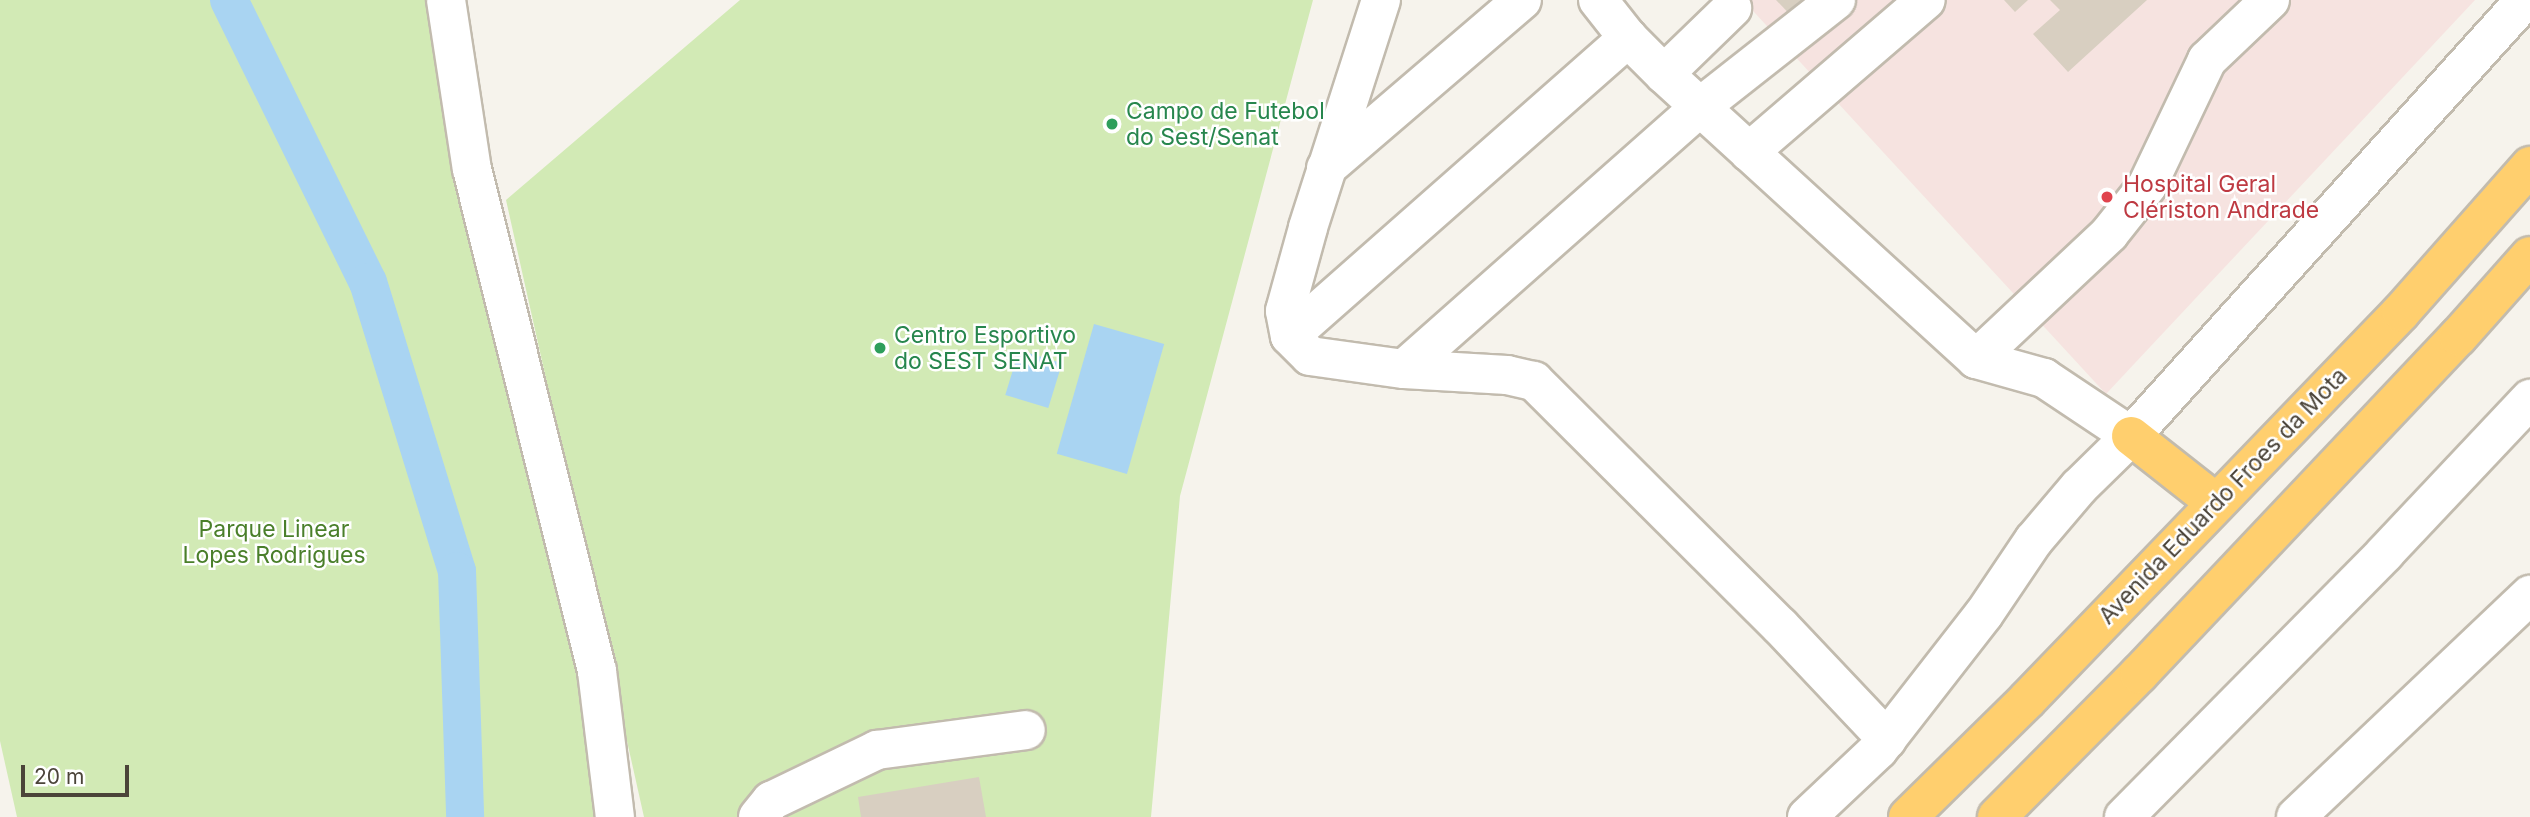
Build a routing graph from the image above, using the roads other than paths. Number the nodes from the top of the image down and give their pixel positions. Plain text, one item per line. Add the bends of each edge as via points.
1 (446, 0) edge
2 (1381, 0) edge
3 (1522, 0) edge
4 (1836, 0) edge
5 (1926, 0) edge
6 (2270, 0) edge
7 (2525, 0) edge
8 (1600, 1) edge
9 (1732, 8) dead end
10 (1628, 38) junction
11 (1664, 74) junction
12 (1700, 107) junction
13 (1749, 152) junction
14 (2530, 166) edge
15 (1326, 168) junction
16 (2530, 256) edge
17 (1290, 337) junction
18 (1976, 359) junction
19 (1405, 369) junction
20 (2530, 399) edge
21 (2131, 436) junction
22 (2216, 503) junction
23 (2530, 595) edge
24 (1026, 730) dead end
25 (1887, 739) junction
26 (615, 817) edge
27 (758, 817) edge
28 (1807, 817) edge
29 (1908, 817) edge
30 (1997, 817) edge
31 (2124, 817) edge
32 (2296, 817) edge

1 - 26 street via 472,169 597,671
2 - 15 street
3 - 15 street
4 - 12 street
5 - 13 street
6 - 18 street via 2207,60 2147,186 2109,234
7 - 21 street
8 - 10 street
9 - 11 street
10 - 11 street
10 - 17 street
11 - 12 street
12 - 13 street
12 - 19 street
13 - 18 street
14 - 22 highway, Avenida Eduardo Froes da Mota via 2401,313
15 - 17 street via 1285,311
16 - 30 highway via 2139,674
17 - 19 street via 1310,356
18 - 21 street via 2044,378
19 - 25 street via 1534,381
20 - 31 street
21 - 22 highway
21 - 25 street via 2034,540 1984,614
22 - 29 highway, Avenida Eduardo Froes da Mota
23 - 32 street
24 - 27 street via 877,750 771,801
25 - 28 street

